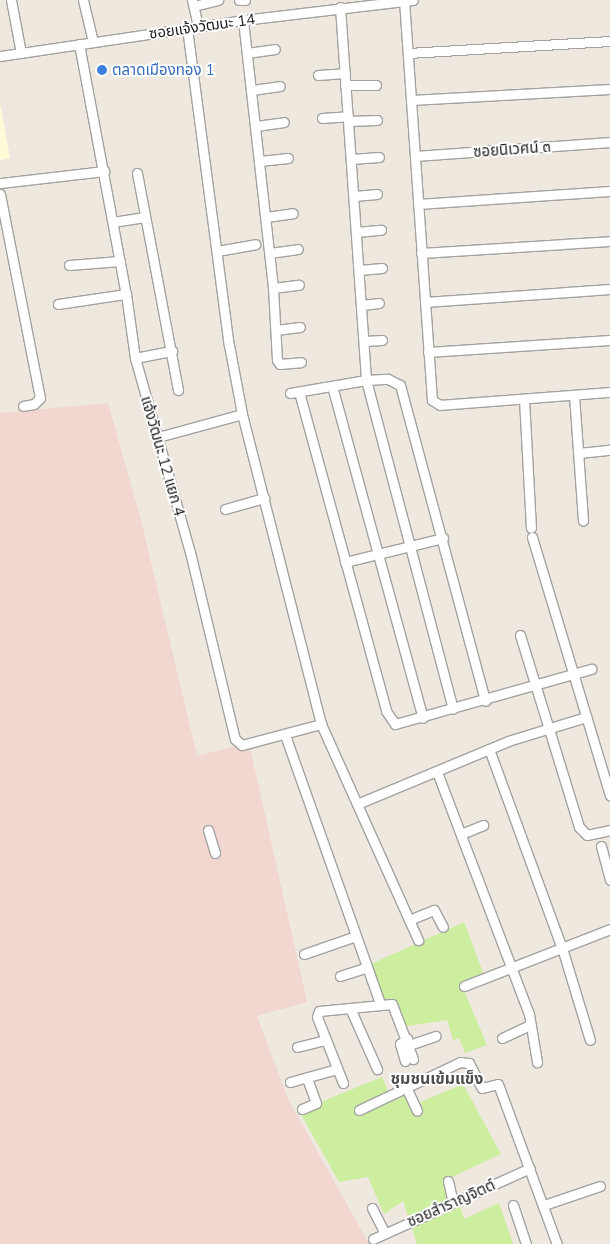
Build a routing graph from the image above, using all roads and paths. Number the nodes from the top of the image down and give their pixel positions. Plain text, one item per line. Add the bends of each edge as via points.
1 (11, 0) edge
2 (83, 0) edge
3 (218, 0) edge
4 (239, 0) edge
5 (245, 0) edge
6 (404, 0) edge
7 (413, 0) edge
8 (193, 3) edge
9 (340, 8) junction
10 (243, 20) junction
11 (198, 27) junction
12 (187, 28) junction
13 (610, 41) edge
14 (92, 42) junction
15 (79, 44) junction
16 (275, 49) dead end
17 (21, 53) junction
18 (247, 53) junction
19 (408, 53) junction
20 (0, 56) edge
21 (345, 73) junction
22 (318, 75) dead end
23 (346, 85) junction
24 (376, 85) dead end
25 (280, 86) dead end
26 (610, 88) edge
27 (252, 90) junction
28 (411, 100) junction
29 (322, 118) dead end
30 (348, 119) junction
31 (377, 120) dead end
32 (284, 122) dead end
33 (256, 126) junction
34 (610, 142) edge
35 (415, 156) junction
36 (378, 157) dead end
37 (288, 158) dead end
38 (351, 159) junction
39 (260, 161) junction
40 (104, 171) junction
41 (138, 173) dead end
42 (0, 183) edge
43 (610, 191) edge
44 (0, 194) edge
45 (377, 194) dead end
46 (354, 196) junction
47 (418, 204) junction
48 (293, 213) dead end
49 (266, 216) junction
50 (144, 217) junction
51 (113, 222) junction
52 (381, 230) dead end
53 (356, 232) junction
54 (610, 241) edge
55 (255, 244) dead end
56 (298, 249) dead end
57 (217, 251) junction
58 (270, 253) junction
59 (421, 254) junction
60 (120, 260) junction
61 (69, 265) dead end
62 (382, 268) dead end
63 (359, 270) junction
64 (299, 285) dead end
65 (273, 288) junction
66 (610, 289) edge
67 (126, 294) junction
68 (425, 302) junction
69 (58, 304) dead end
70 (378, 304) dead end
71 (362, 305) junction
72 (300, 327) dead end
73 (276, 330) junction
74 (382, 340) dead end
75 (610, 340) edge
76 (364, 341) junction
77 (172, 351) junction
78 (428, 352) junction
79 (134, 358) junction
80 (301, 362) dead end
81 (366, 380) junction
82 (332, 386) junction
83 (178, 390) dead end
84 (610, 392) edge
85 (574, 395) junction
86 (524, 399) junction
87 (23, 406) dead end
88 (242, 414) junction
89 (158, 437) junction
90 (610, 450) edge
91 (579, 453) junction
92 (264, 498) junction
93 (225, 509) dead end
94 (584, 521) dead end
95 (443, 538) junction
96 (410, 547) junction
97 (377, 554) junction
98 (345, 562) junction
99 (520, 635) dead end
100 (591, 669) dead end
101 (573, 675) junction
102 (535, 685) junction
103 (485, 701) junction
104 (453, 709) junction
105 (586, 717) junction
106 (423, 718) junction
107 (321, 724) junction
108 (547, 728) junction
109 (285, 736) junction
110 (489, 749) junction
111 (437, 772) junction
112 (610, 795) edge
113 (357, 804) junction
114 (483, 825) dead end
115 (208, 830) dead end
116 (610, 830) edge
117 (461, 834) junction
118 (600, 846) dead end
119 (215, 853) dead end
120 (610, 880) edge
121 (409, 920) junction
122 (443, 926) dead end
123 (610, 929) edge
124 (356, 936) junction
125 (418, 940) dead end
126 (562, 948) junction
127 (304, 954) dead end
128 (367, 967) junction
129 (513, 968) junction
130 (340, 976) dead end
131 (464, 986) dead end
132 (380, 1004) junction
133 (350, 1008) junction
134 (530, 1025) junction
135 (435, 1036) dead end
136 (502, 1038) dead end
137 (326, 1040) junction
138 (590, 1040) dead end
139 (408, 1042) junction
140 (297, 1047) dead end
141 (409, 1060) dead end
142 (537, 1062) dead end
143 (337, 1069) junction
144 (377, 1069) dead end
145 (307, 1078) junction
146 (290, 1082) dead end
147 (342, 1083) dead end
148 (406, 1087) junction
149 (302, 1109) dead end
150 (359, 1110) dead end
151 (418, 1111) dead end
152 (530, 1168) junction
153 (448, 1181) dead end
154 (600, 1186) dead end
155 (453, 1202) junction
156 (513, 1205) dead end
157 (544, 1206) junction
158 (372, 1208) dead end
159 (385, 1232) junction
160 (373, 1239) dead end
161 (526, 1244) edge
162 (557, 1244) edge

1 - 17 street
2 - 14 street
3 - 8 street
4 - 5 street
6 - 7 street, ซอยแจ้งวัฒนะ 14
6 - 9 street, ซอยแจ้งวัฒนะ 14
6 - 19 street
8 - 11 street
9 - 10 street, ซอยแจ้งวัฒนะ 14
9 - 21 street
10 - 11 street, ซอยแจ้งวัฒนะ 14
10 - 18 street
11 - 12 street, ซอยแจ้งวัฒนะ 14
12 - 14 street, ซอยแจ้งวัฒนะ 14
12 - 57 street
13 - 19 street
14 - 15 street, ซอยแจ้งวัฒนะ 14
15 - 17 street, ซอยแจ้งวัฒนะ 14
15 - 40 street, แจ้งวัฒนะ 12 แยก 4
16 - 18 street
17 - 20 street, ซอยแจ้งวัฒนะ 14
18 - 27 street
19 - 28 street
21 - 22 street
21 - 23 street
23 - 24 street
23 - 30 street
25 - 27 street
26 - 28 street
27 - 33 street
28 - 35 street
29 - 30 street
30 - 31 street
30 - 38 street
32 - 33 street
33 - 39 street
34 - 35 street, ซอยนิเวศน์ ๓
35 - 47 street
36 - 38 street
37 - 39 street
38 - 46 street
39 - 49 street
40 - 42 street
40 - 51 street, แจ้งวัฒนะ 12 แยก 4
41 - 50 street
43 - 47 street
44 - 87 street via 40,398 34,404
45 - 46 street
46 - 53 street
47 - 59 street
48 - 49 street
49 - 58 street
50 - 51 street
50 - 77 street
51 - 60 street, แจ้งวัฒนะ 12 แยก 4
52 - 53 street
53 - 63 street
54 - 59 street
55 - 57 street
56 - 58 street
57 - 88 street
58 - 65 street
59 - 68 street
60 - 61 street
60 - 67 street, แจ้งวัฒนะ 12 แยก 4
62 - 63 street
63 - 71 street
64 - 65 street
65 - 73 street
66 - 68 street
67 - 69 street
67 - 79 street, แจ้งวัฒนะ 12 แยก 4
68 - 78 street
70 - 71 street
71 - 76 street
72 - 73 street
73 - 80 street via 278,363
74 - 76 street
75 - 78 street
76 - 81 street
77 - 79 street
77 - 83 street
78 - 86 street via 430,393 432,400 440,405
79 - 89 street, แจ้งวัฒนะ 12 แยก 4
81 - 82 street
81 - 95 street via 388,379 400,385
81 - 96 street
82 - 97 street
82 - 98 street via 295,392
84 - 85 street
85 - 86 street
85 - 91 street
86 - 101 street via 532,533
88 - 89 street
88 - 92 street
89 - 109 street, แจ้งวัฒนะ 12 แยก 4 via 235,739 242,745
90 - 91 street
91 - 94 street
92 - 93 street
92 - 107 street
95 - 96 street
95 - 103 street
96 - 97 street
96 - 104 street
97 - 98 street
97 - 106 street
98 - 106 street via 389,718 394,724 400,724
99 - 102 street
100 - 101 street
101 - 102 street
101 - 105 street
102 - 103 street
102 - 108 street
103 - 104 street
104 - 106 street
105 - 108 street
105 - 112 street
107 - 109 street
107 - 113 street
108 - 110 street
108 - 116 street via 579,827 587,835
109 - 124 street
110 - 111 street
110 - 126 street
111 - 113 street
111 - 117 street
113 - 121 street
114 - 117 street
115 - 119 street
117 - 129 street
118 - 120 street
121 - 122 street via 434,910
121 - 125 street
123 - 126 street
124 - 127 street
124 - 128 street
126 - 129 street
126 - 138 street
128 - 130 street
128 - 132 street
129 - 131 street
129 - 134 street
132 - 133 street
132 - 139 street via 394,1006
133 - 137 street via 317,1013
133 - 144 street
134 - 136 street
134 - 142 street
135 - 139 street
137 - 140 street
137 - 143 street
139 - 141 street via 400,1044
143 - 145 street
143 - 147 street
145 - 146 street
145 - 149 street via 316,1103
148 - 150 street
148 - 151 street
148 - 152 street via 466,1060 482,1088 498,1084
152 - 155 street, ซอยสำราญจิตต์
152 - 157 street
153 - 155 street
154 - 157 street
155 - 159 street, ซอยสำราญจิตต์
156 - 161 street
157 - 162 street
158 - 159 street
159 - 160 street, ซอยสำราญจิตต์

